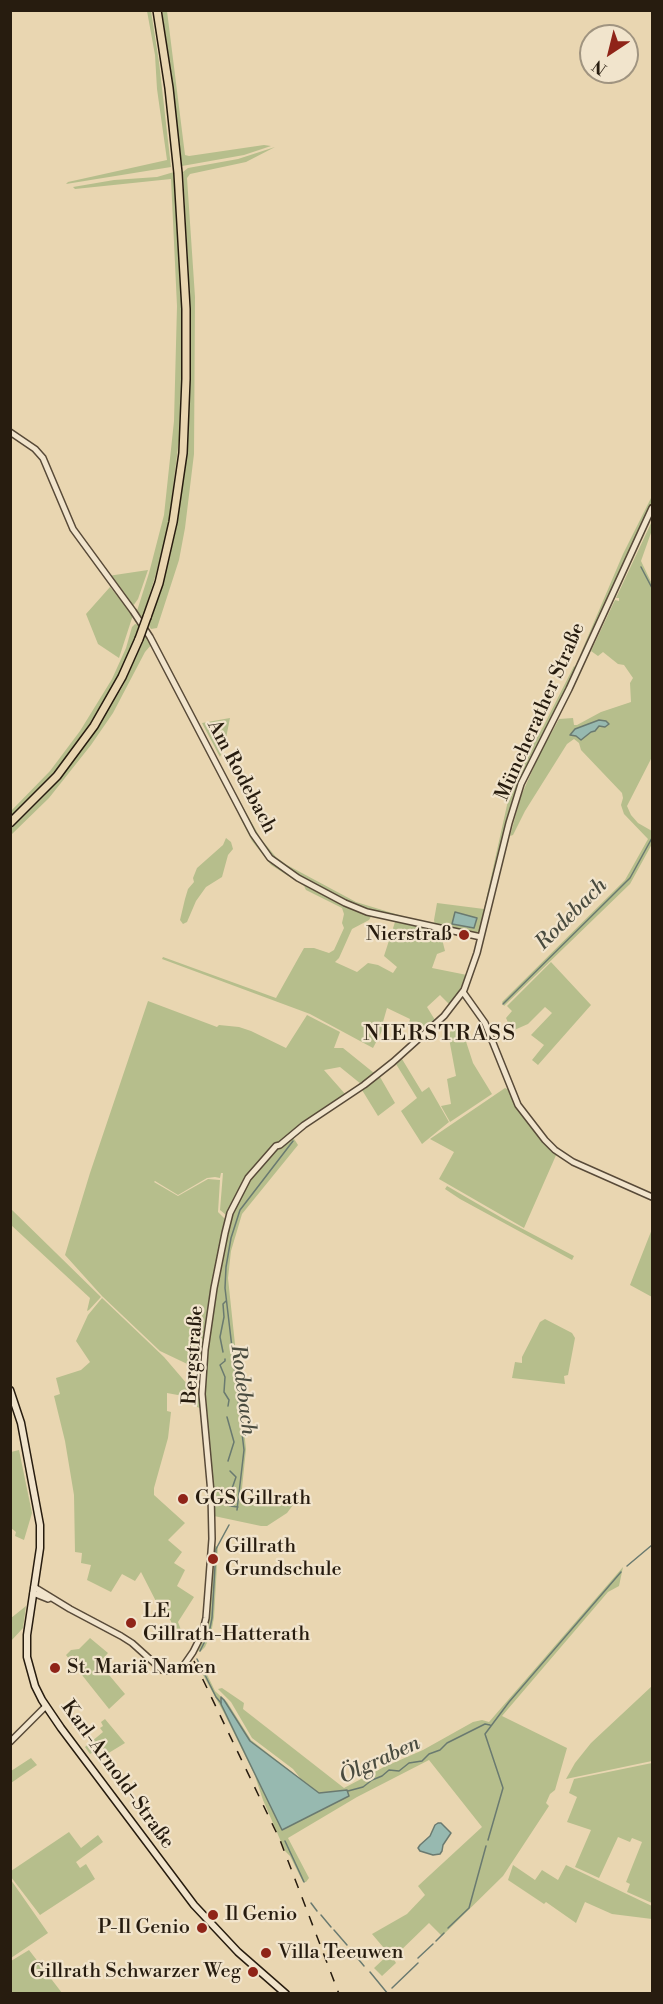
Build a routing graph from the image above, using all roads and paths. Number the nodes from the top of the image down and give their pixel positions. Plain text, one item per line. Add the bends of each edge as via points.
1 (157, 10) edge
2 (10, 432) edge
3 (652, 508) edge
4 (10, 823) edge
5 (481, 937) junction
6 (463, 992) junction
7 (652, 1197) edge
8 (10, 1390) edge
9 (34, 1590) junction
10 (46, 1706) junction
11 (10, 1742) edge
12 (286, 1994) edge

1 - 4 highway, bridge via 178,172 186,309 183,453 173,522 159,583 122,678 94,726 57,776
2 - 5 street, Am Rodebach via 43,458 73,530 150,638 253,834 270,858 298,878 367,912
3 - 5 street, Müncherather Straße via 521,784
5 - 6 street
6 - 7 street via 485,1023 518,1106 545,1140 573,1162
6 - 9 street, Bergstraße via 444,1016 393,1062 276,1146 252,1172 237,1198 225,1233 202,1383 212,1516 206,1618 193,1652 182,1667 165,1671 122,1636
8 - 9 main road, Karl-Arnold-Straße via 21,1423 39,1514 40,1548
9 - 10 main road, Karl-Arnold-Straße via 27,1657 33,1682
10 - 11 street
10 - 12 main road, Karl-Arnold-Straße via 195,1907

